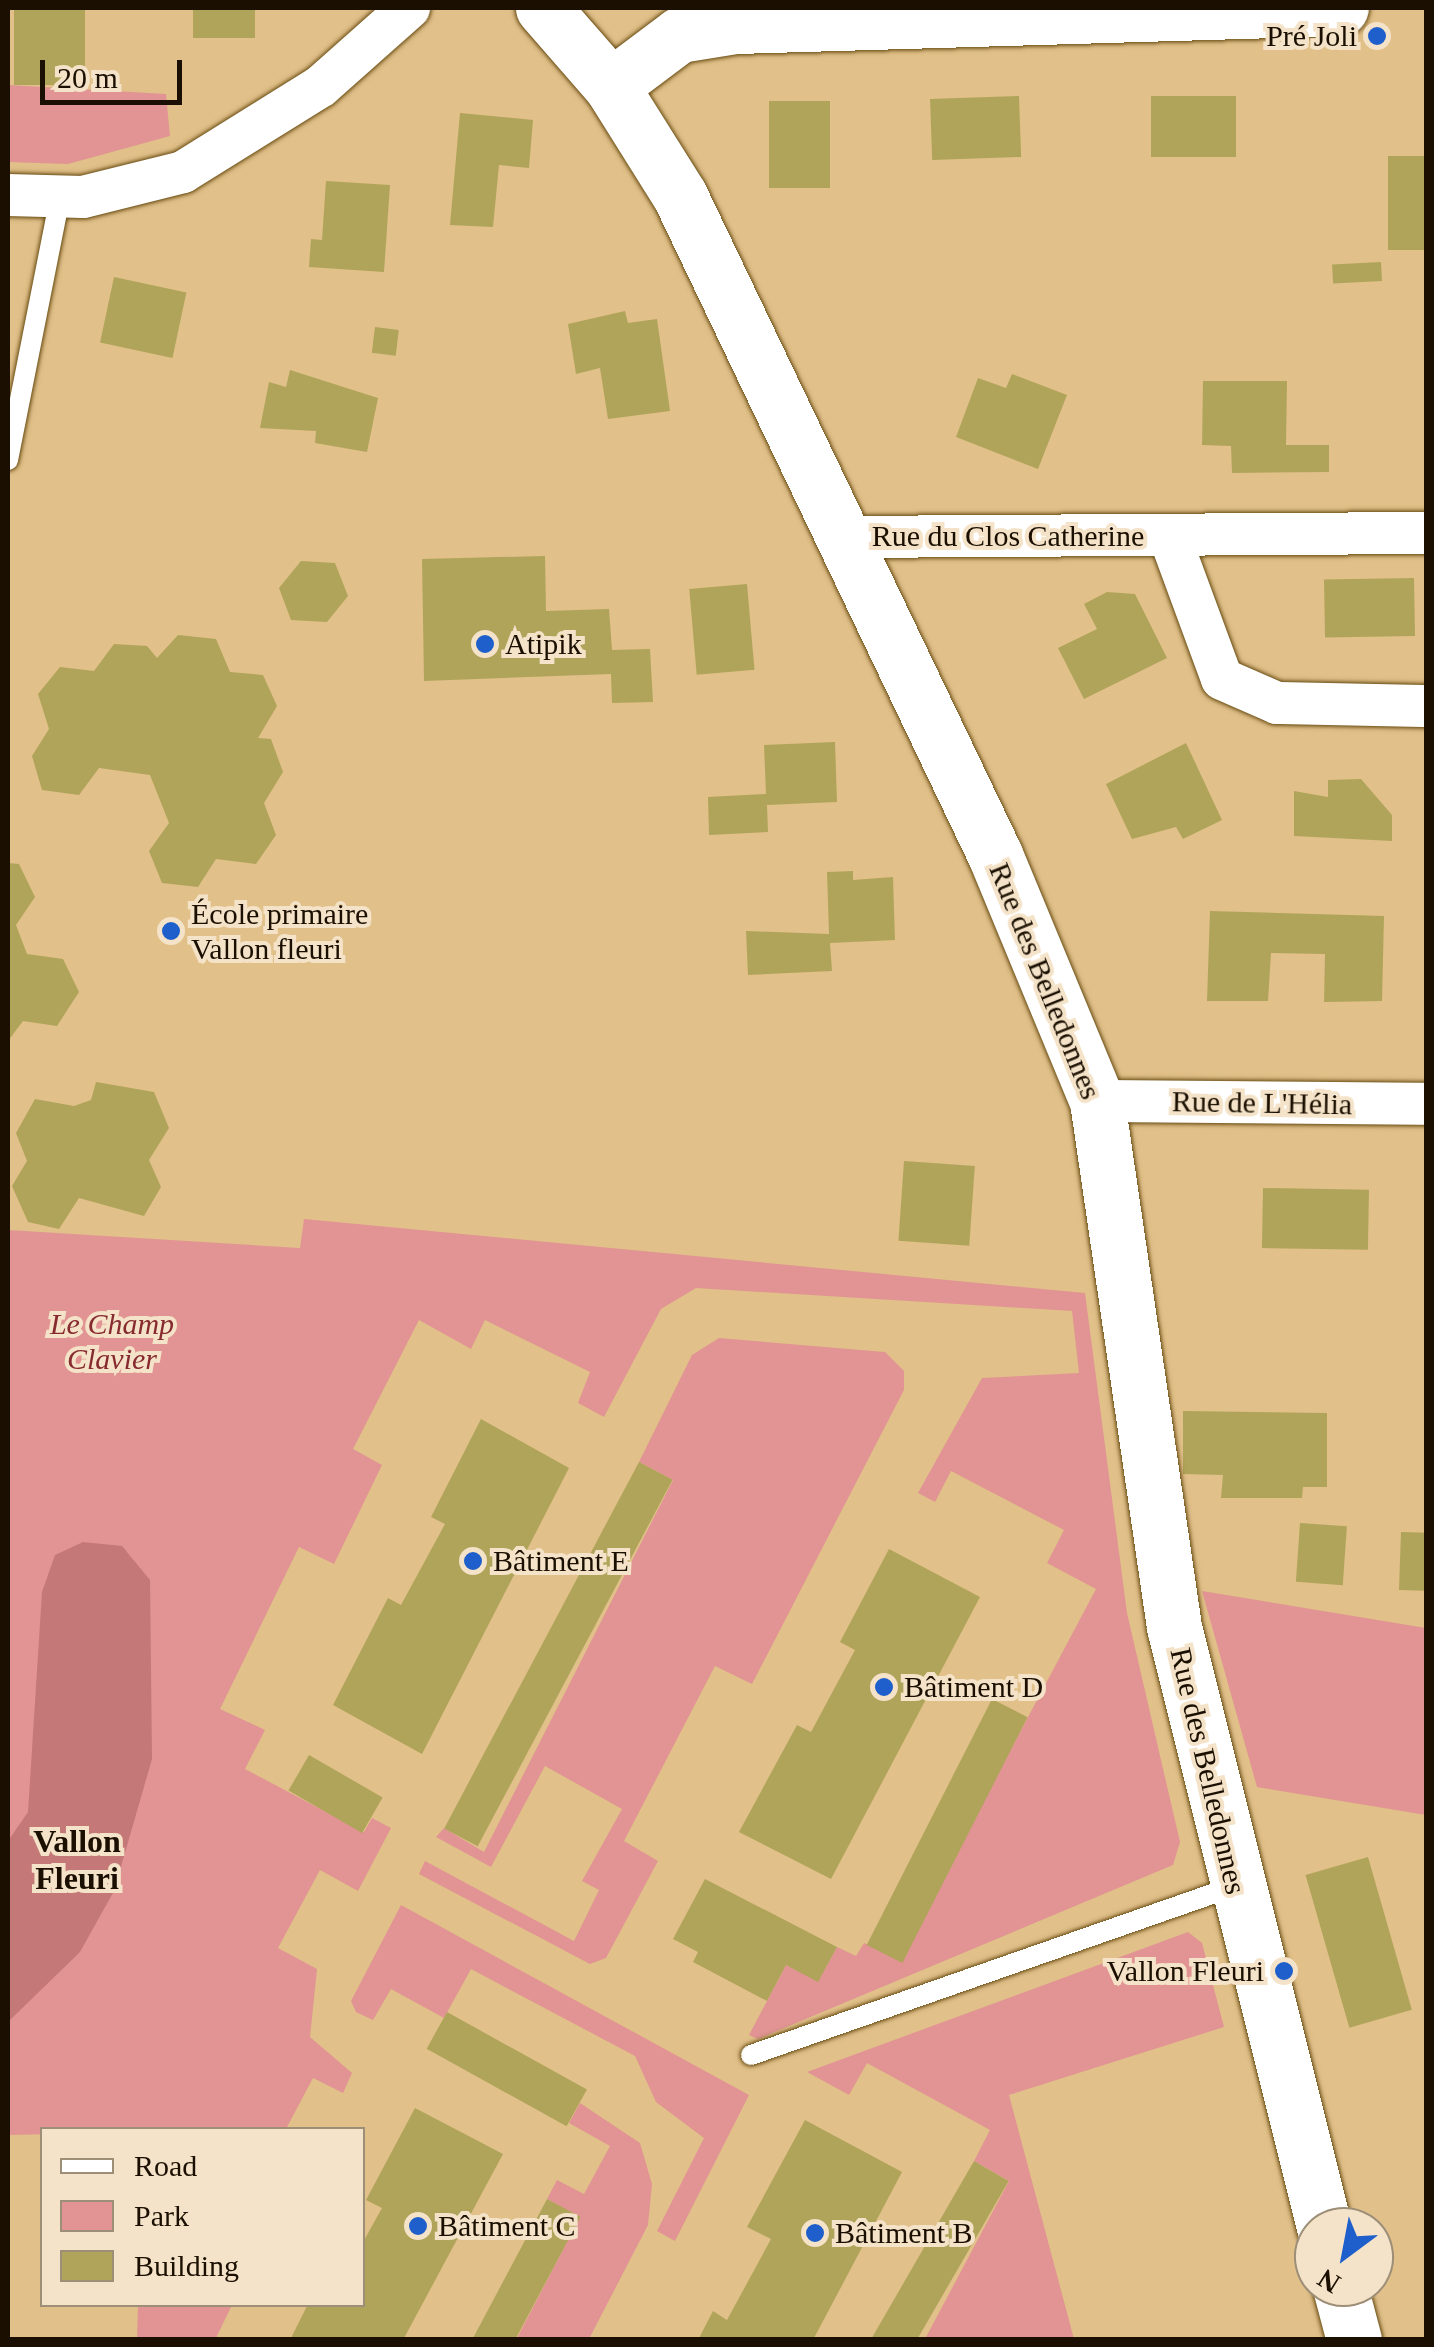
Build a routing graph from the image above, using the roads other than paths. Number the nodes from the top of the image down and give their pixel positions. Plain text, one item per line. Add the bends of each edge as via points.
1 (409, 8) edge
2 (543, 8) edge
3 (1342, 8) edge
4 (735, 16) edge
5 (611, 86) junction
6 (8, 195) edge
7 (60, 196) junction
8 (8, 460) edge
9 (1426, 533) edge
10 (1169, 535) junction
11 (846, 537) junction
12 (1426, 706) edge
13 (1096, 1101) junction
14 (1426, 1104) edge
15 (1235, 1886) junction
16 (751, 2055) dead end
17 (1319, 2207) edge
18 (1345, 2307) edge
19 (1354, 2340) edge

1 - 7 street via 321,86 183,172
2 - 5 main road, Rue des Belledonnes
3 - 4 main road
4 - 5 main road via 678,35
5 - 11 main road, Rue des Belledonnes via 680,196
6 - 7 street
7 - 8 lane
9 - 10 street, Rue du Clos Catherine
10 - 11 street, Rue du Clos Catherine
10 - 12 street, Rue du Clos Catherine via 1222,679 1277,703
11 - 13 main road, Rue des Belledonnes
13 - 14 street, Rue de L'Hélia
13 - 15 main road, Rue des Belledonnes via 1174,1627
15 - 16 lane
15 - 17 main road, Rue des Belledonnes
18 - 19 main road

